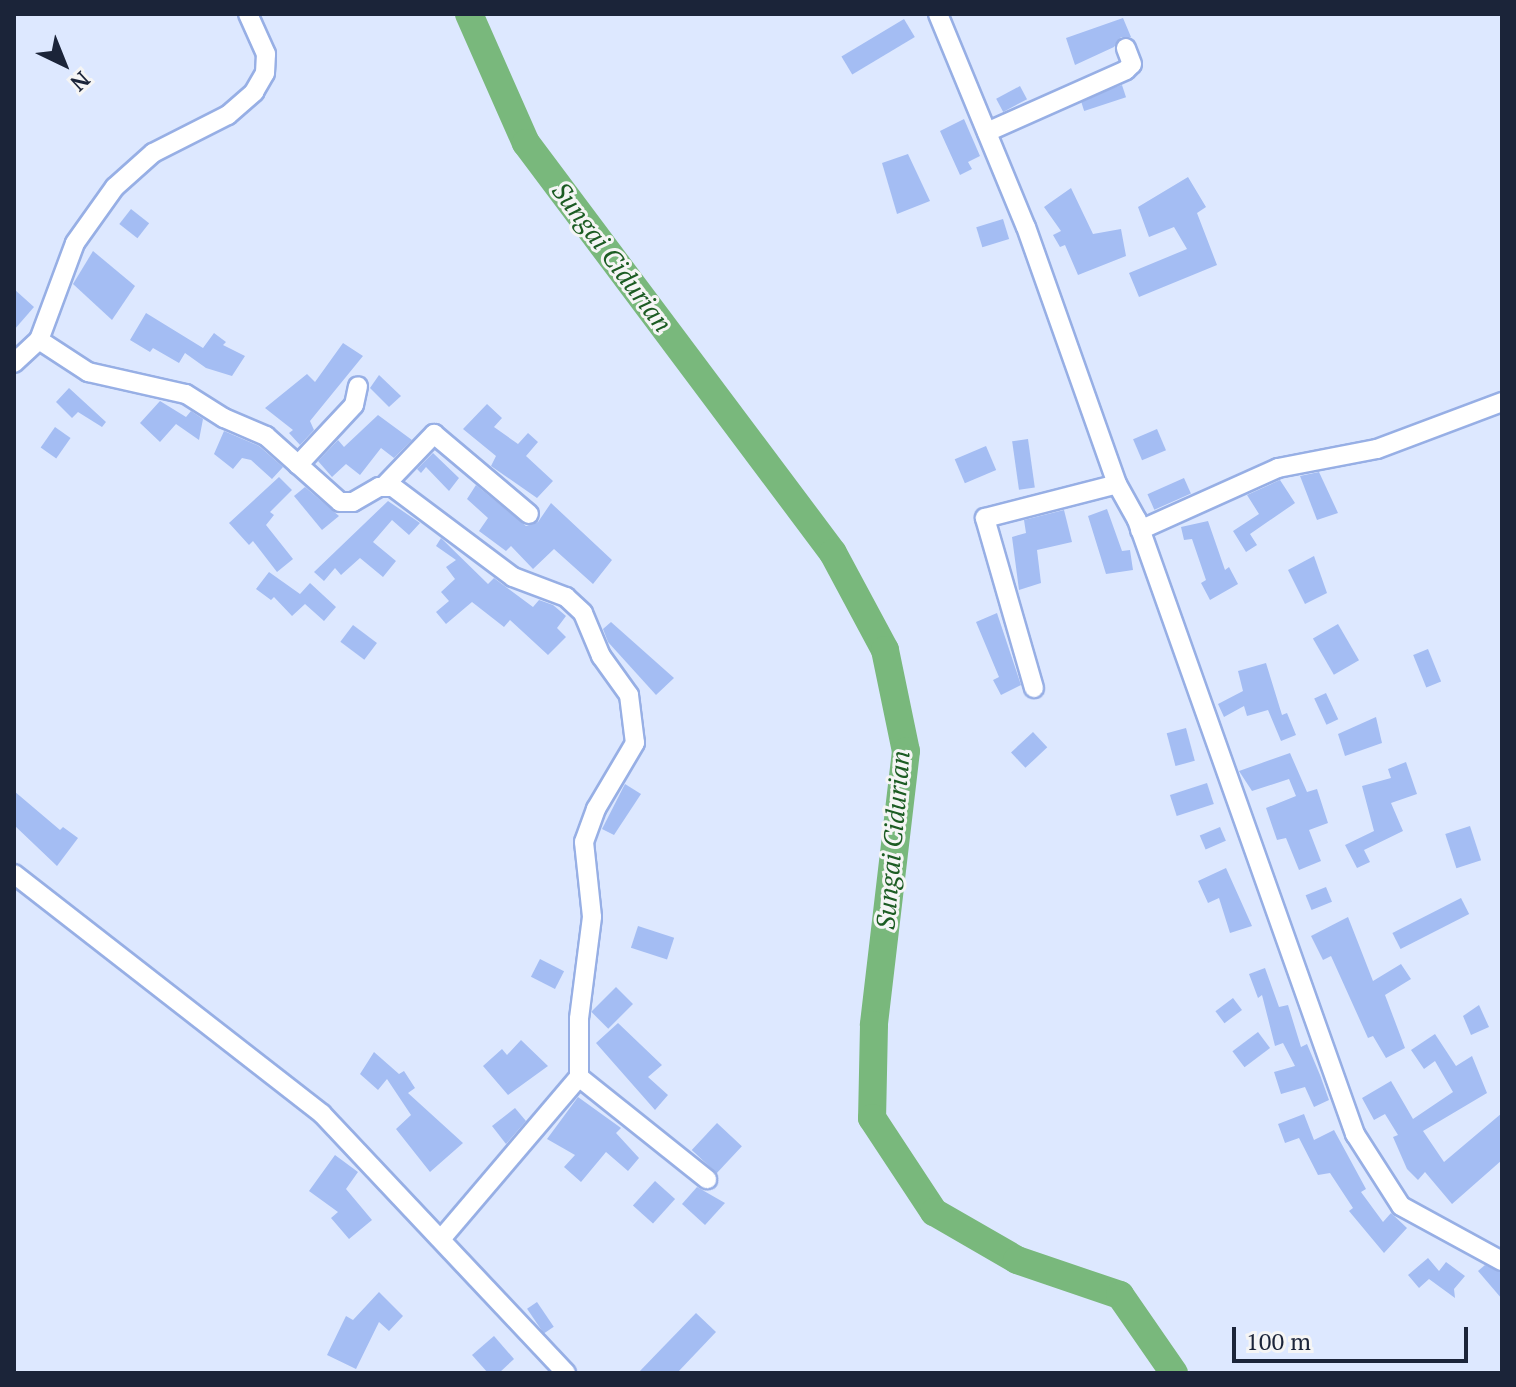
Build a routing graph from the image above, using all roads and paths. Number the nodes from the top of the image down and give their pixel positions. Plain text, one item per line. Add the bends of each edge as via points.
1 (248, 14) edge
2 (938, 14) edge
3 (1126, 48) dead end
4 (987, 132) junction
5 (39, 340) junction
6 (14, 363) edge
7 (358, 386) dead end
8 (1502, 402) edge
9 (298, 465) junction
10 (1117, 484) junction
11 (385, 485) junction
12 (529, 514) dead end
13 (1140, 530) junction
14 (1034, 688) dead end
15 (14, 874) edge
16 (579, 1077) junction
17 (707, 1179) dead end
18 (443, 1237) junction
19 (1502, 1261) edge
20 (566, 1373) edge

1 - 5 street via 266,54 260,82 228,115 172,141 115,187 75,243
2 - 4 street
3 - 4 street via 1132,64 1126,70
4 - 10 street
5 - 6 street
5 - 9 street via 88,372 186,394 266,436
7 - 9 street via 354,405
8 - 13 street via 1377,449 1278,468
9 - 11 street via 328,495 347,504
10 - 13 street
10 - 14 street via 985,518
11 - 12 street via 434,434
11 - 16 street via 437,516 513,577 566,597 583,613 601,656 631,700 635,743 596,809 584,842 592,917 579,1019
13 - 19 street via 1363,1151 1401,1206
15 - 18 street via 322,1114
16 - 17 street
16 - 18 street
18 - 20 street

